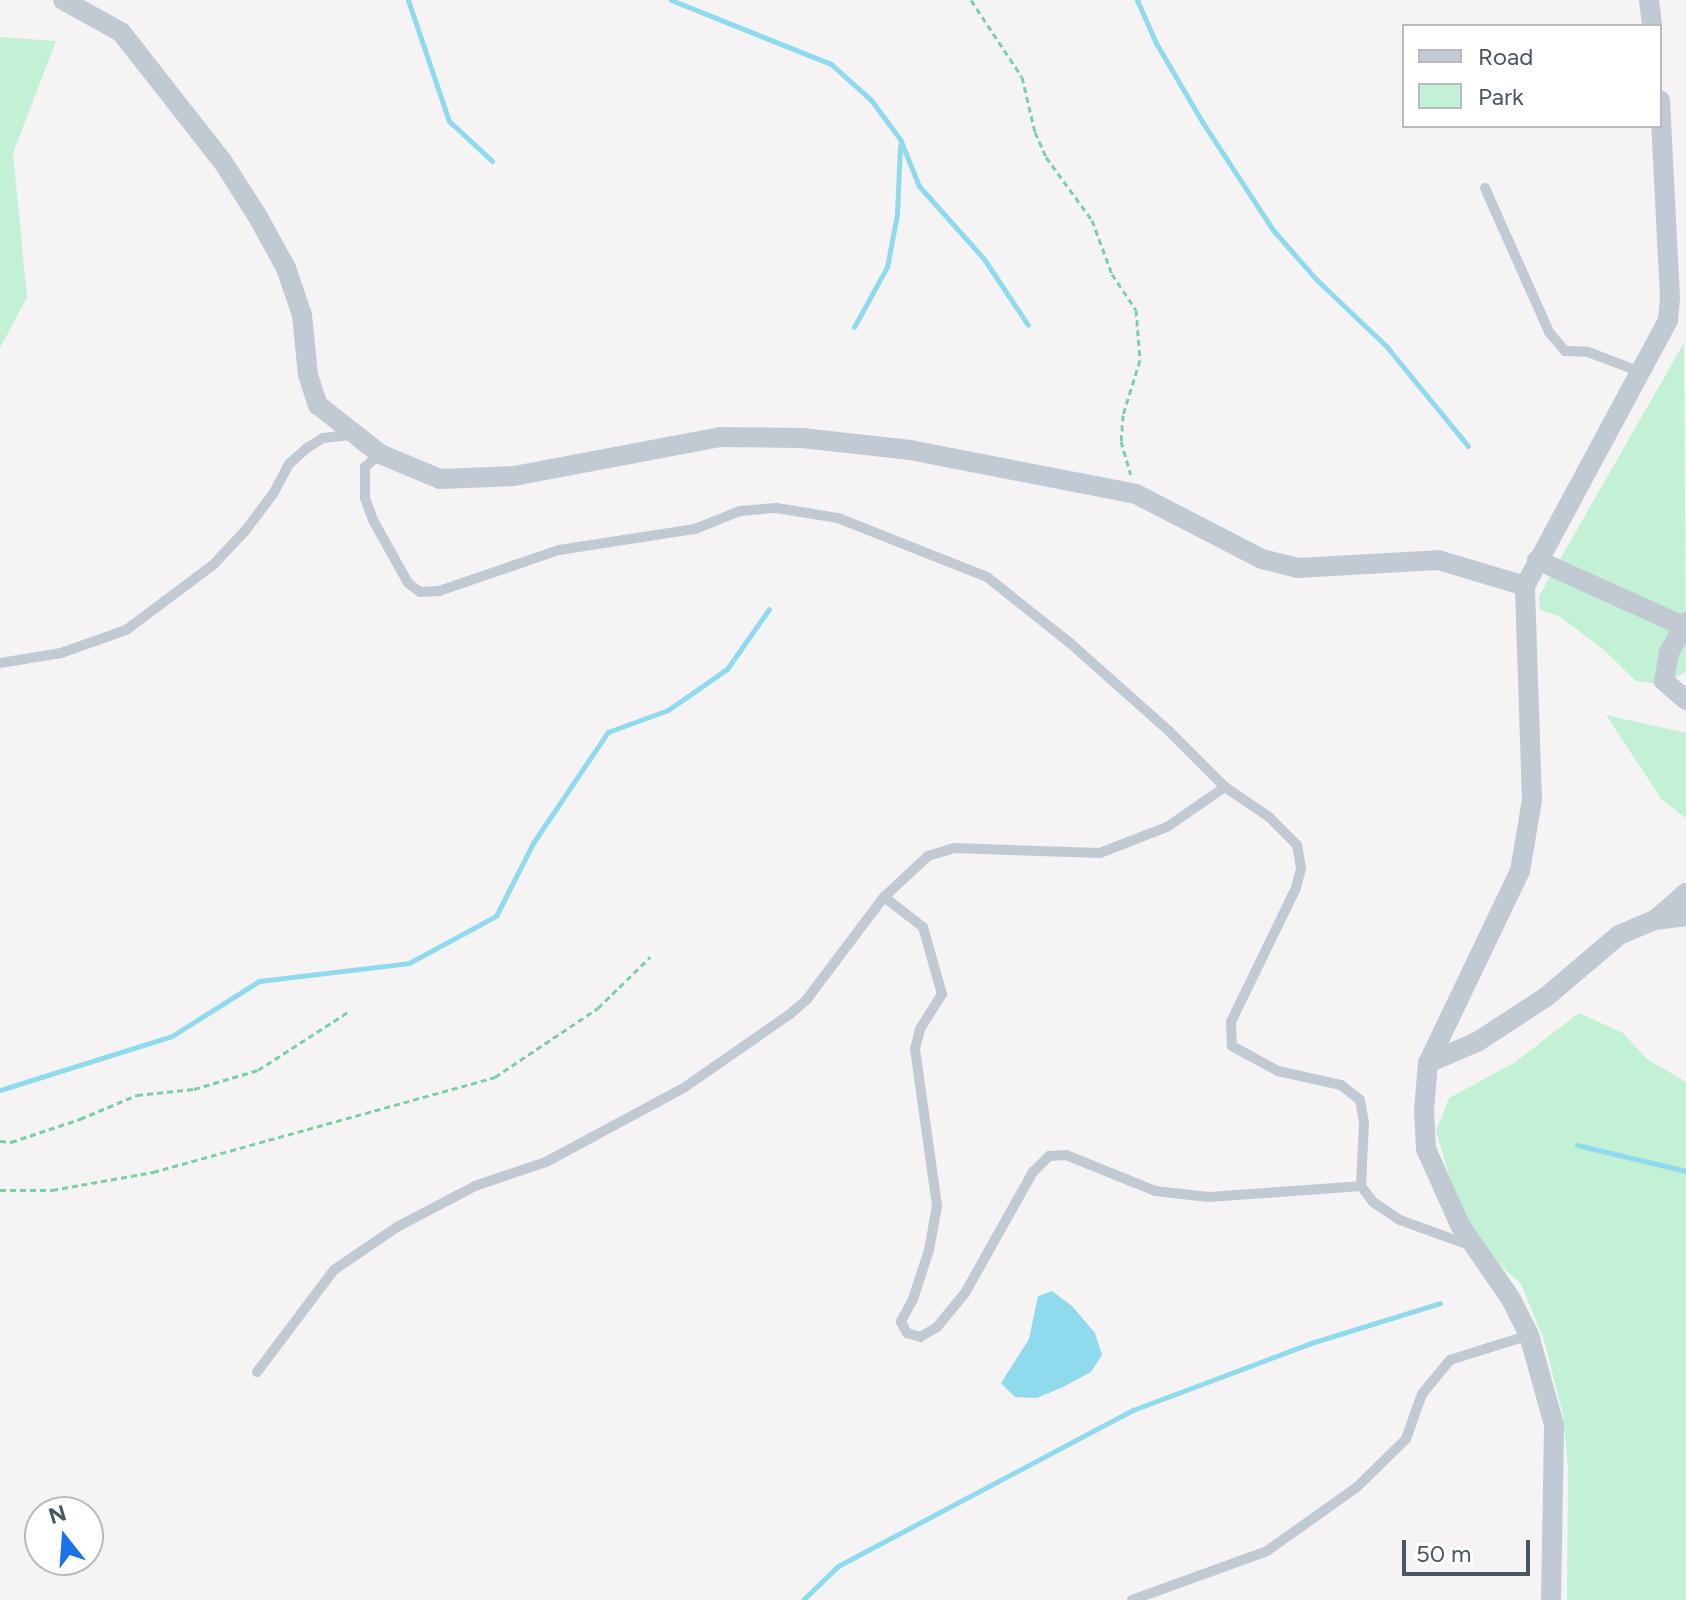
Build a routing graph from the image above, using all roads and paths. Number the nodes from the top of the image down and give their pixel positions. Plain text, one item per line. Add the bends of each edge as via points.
1 (63, 0) edge
2 (971, 0) edge
3 (1649, 0) edge
4 (1652, 24) edge
5 (1662, 119) edge
6 (1485, 188) dead end
7 (1678, 269) edge
8 (1641, 372) junction
9 (353, 435) junction
10 (380, 454) junction
11 (1136, 494) junction
12 (1537, 560) junction
13 (1525, 586) junction
14 (1684, 624) edge
15 (0, 663) edge
16 (1686, 700) edge
17 (1225, 787) junction
18 (1686, 893) edge
19 (884, 897) junction
20 (1686, 916) edge
21 (1655, 920) junction
22 (650, 957) dead end
23 (348, 1012) dead end
24 (1428, 1063) junction
25 (0, 1141) edge
26 (1361, 1186) junction
27 (0, 1190) edge
28 (1474, 1247) junction
29 (1529, 1335) junction
30 (257, 1372) dead end
31 (1132, 1600) edge
32 (1551, 1600) edge

1 - 9 street via 121,32 223,162 286,268 302,315 308,375 318,405
2 - 11 path via 1022,77 1046,157 1092,220 1112,274 1136,310 1140,360 1121,441
3 - 4 street
5 - 7 street
6 - 8 lane via 1549,332 1565,351 1588,352
7 - 8 street via 1668,320
8 - 12 street
9 - 10 street
9 - 15 lane via 323,438 307,448 289,464 273,494 213,565 126,630 61,653
10 - 11 street via 440,479 514,476 720,437 802,438 910,450
10 - 17 lane via 365,467 365,498 408,583 420,592 439,591 559,550 695,529 740,511 776,508 838,518 987,577 1070,643
11 - 13 street via 1262,559 1297,568 1438,560
12 - 13 street
12 - 14 street
13 - 24 street via 1532,800 1520,871
14 - 16 street via 1669,653 1664,681
17 - 19 lane via 1167,827 1100,853 954,848 928,856
17 - 26 lane via 1287,834 1297,845 1301,868 1231,1022 1232,1046 1278,1071 1341,1085 1360,1100
18 - 21 street
19 - 26 lane via 923,927 942,994 920,1029 915,1049 937,1206 929,1250 901,1322 907,1333 920,1337 937,1327 965,1293 1033,1172 1049,1156 1066,1155 1155,1191 1209,1197
19 - 30 lane via 790,1014 685,1087 546,1162 475,1186 397,1227 334,1270
20 - 21 street
21 - 24 street via 1619,935 1546,997 1477,1042
22 - 27 path via 598,1008 495,1077 153,1172 52,1190
23 - 25 path via 258,1070 194,1089 137,1095 80,1119
24 - 28 street via 1426,1149
26 - 28 lane via 1373,1202 1400,1220
28 - 29 street
29 - 31 lane via 1450,1360 1422,1394 1406,1439 1357,1487 1267,1551
29 - 32 street via 1554,1425

